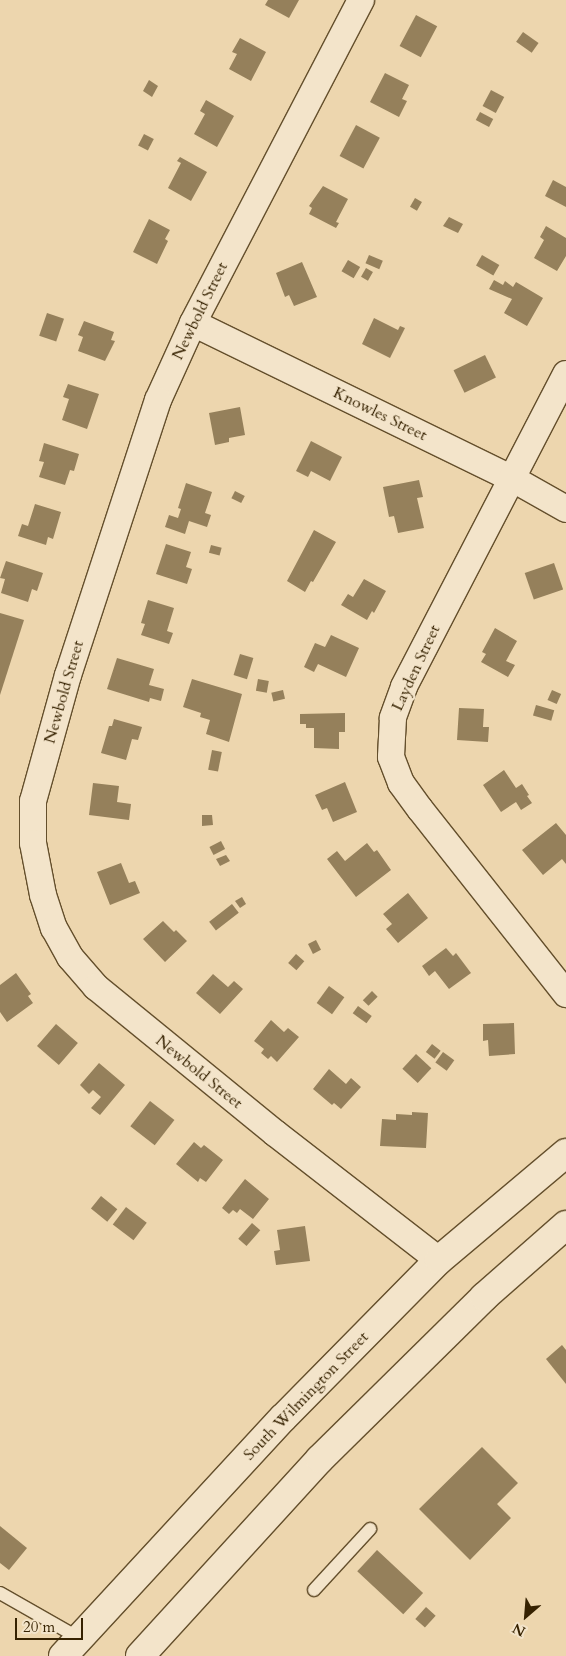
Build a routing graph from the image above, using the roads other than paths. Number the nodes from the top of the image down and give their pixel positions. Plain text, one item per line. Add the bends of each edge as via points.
1 (361, 0) edge
2 (193, 323) junction
3 (566, 374) edge
4 (513, 479) junction
5 (566, 509) edge
6 (566, 994) edge
7 (566, 1153) edge
8 (566, 1226) edge
9 (439, 1260) junction
10 (370, 1529) dead end
11 (314, 1590) dead end
12 (0, 1593) edge
13 (71, 1647) edge
14 (140, 1656) edge

1 - 2 street, Newbold Street
2 - 4 street, Knowles Street
2 - 9 street, Newbold Street via 158,400 130,480 68,674 33,801 33,843 43,895 54,928 70,957 96,987 275,1133
3 - 4 street, Layden Street
4 - 5 street, Knowles Street
4 - 6 street, Layden Street via 404,687 393,718 391,757 401,783 420,809
7 - 9 main road, South Wilmington Street
8 - 14 main road via 484,1296 327,1452
9 - 13 main road, South Wilmington Street via 283,1418
10 - 11 lane
12 - 13 lane

